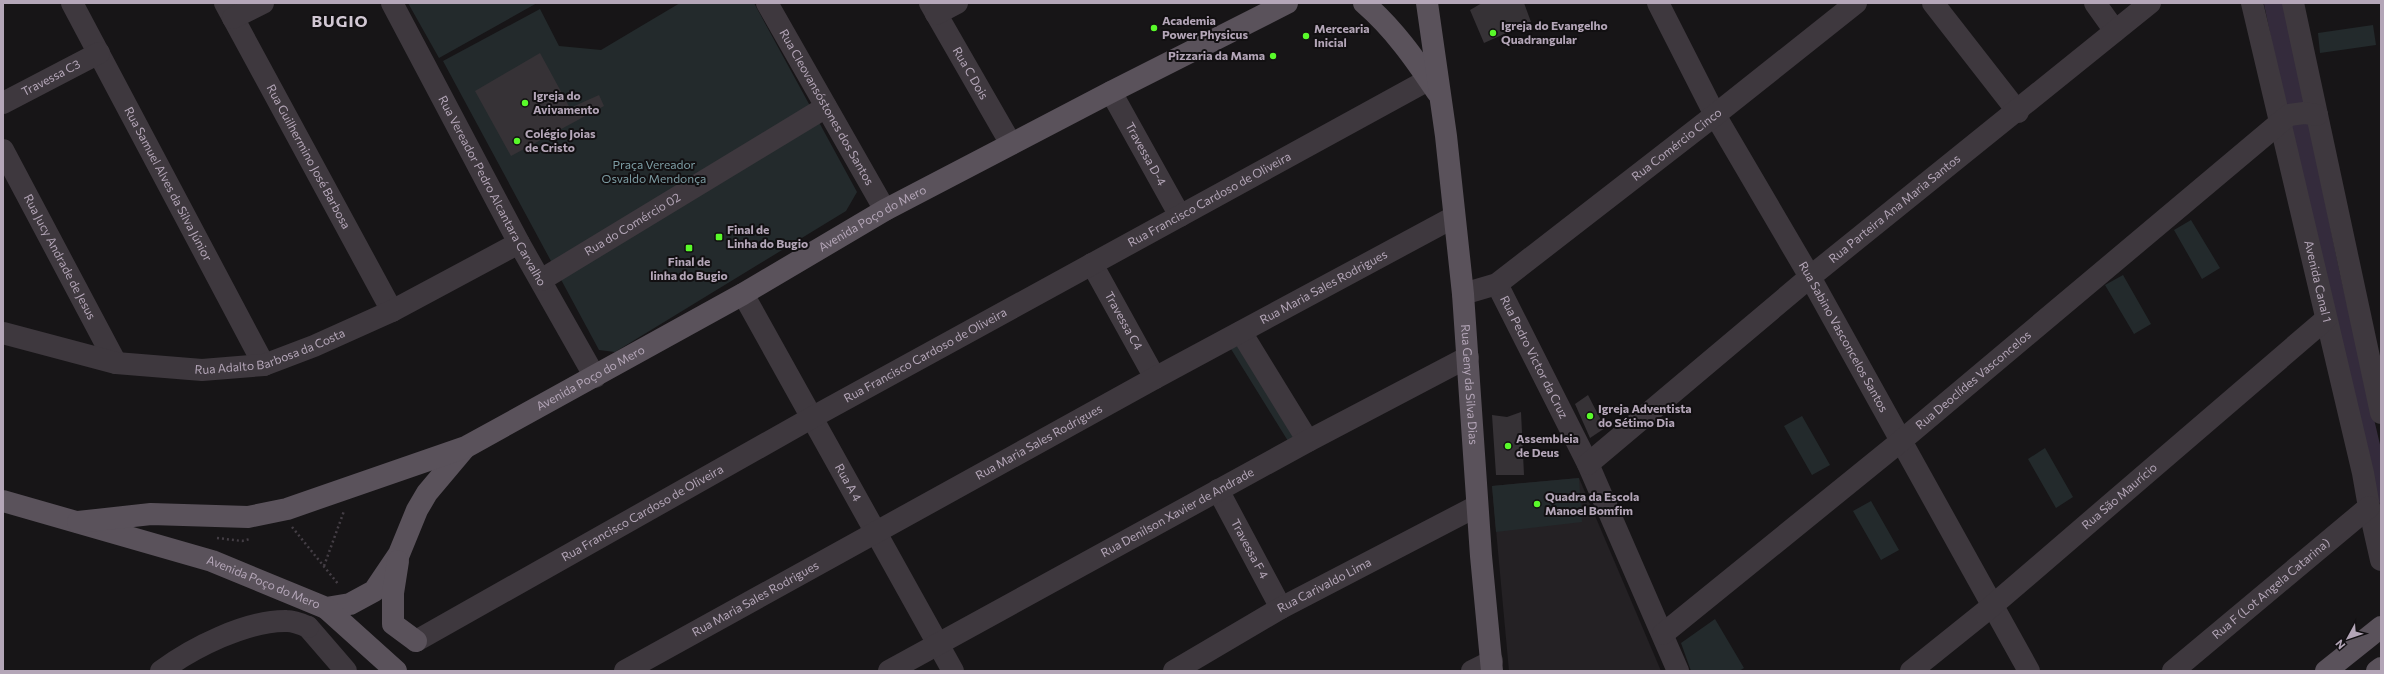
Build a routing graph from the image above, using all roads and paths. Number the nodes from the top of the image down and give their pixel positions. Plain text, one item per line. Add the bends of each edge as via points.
1 (72, 3) edge
2 (263, 3) edge
3 (392, 3) edge
4 (768, 3) edge
5 (957, 3) edge
6 (1287, 3) edge
7 (1364, 3) edge
8 (1427, 3) edge
9 (1658, 3) edge
10 (1856, 3) edge
11 (1933, 3) edge
12 (2095, 3) edge
13 (2150, 3) edge
14 (2252, 3) edge
15 (2293, 3) edge
16 (933, 9) edge
17 (229, 11) edge
18 (2115, 31) junction
19 (99, 53) junction
20 (1433, 78) junction
21 (1111, 92) junction
22 (3, 103) edge
23 (826, 107) junction
24 (2018, 112) junction
25 (1715, 115) junction
26 (2298, 116) junction
27 (1011, 144) junction
28 (3, 150) edge
29 (885, 210) junction
30 (1180, 216) junction
31 (1454, 217) junction
32 (519, 243) junction
33 (1092, 264) junction
34 (1810, 277) junction
35 (542, 280) junction
36 (1497, 284) junction
37 (743, 294) junction
38 (1463, 294) junction
39 (392, 311) junction
40 (2326, 319) junction
41 (1241, 332) junction
42 (3, 333) edge
43 (1468, 357) junction
44 (116, 363) junction
45 (264, 365) junction
46 (595, 377) junction
47 (1155, 378) junction
48 (2381, 413) edge
49 (813, 417) junction
50 (1308, 441) junction
51 (1901, 441) junction
52 (466, 447) junction
53 (1588, 464) junction
54 (1218, 490) junction
55 (3, 501) edge
56 (346, 506) dead end
57 (1477, 506) junction
58 (2368, 507) junction
59 (78, 522) junction
60 (291, 526) dead end
61 (876, 532) junction
62 (256, 537) dead end
63 (212, 538) dead end
64 (399, 554) junction
65 (2381, 560) edge
66 (324, 567) junction
67 (354, 602) junction
68 (1992, 606) junction
69 (326, 608) junction
70 (1281, 608) junction
71 (308, 627) junction
72 (2381, 627) edge
73 (1663, 634) junction
74 (416, 641) joint
75 (938, 643) junction
76 (1492, 666) edge
77 (2381, 668) edge
78 (161, 671) edge
79 (346, 671) edge
80 (396, 671) edge
81 (625, 671) edge
82 (890, 671) edge
83 (953, 671) edge
84 (1174, 671) edge
85 (1472, 671) edge
86 (1678, 671) edge
87 (1911, 671) edge
88 (2029, 671) edge
89 (2173, 671) edge
90 (2326, 671) edge
91 (2377, 671) edge

1 - 19 street, Rua Samuel Alves da Silva Júnior
2 - 17 street
3 - 32 street, Rua Vereador Pedro Alcantara Carvalho
4 - 23 street, Rua Cleovansóstones dos Santos
5 - 16 street
6 - 21 main road, Avenida Poço do Mero
7 - 20 main road, Rua Geny da Silva Dias via 1394,31
8 - 20 main road, Rua Geny da Silva Dias
9 - 25 street, Rua Sabino Vasconcelos Santos
10 - 25 street, Rua Comércio Cinco
11 - 24 street
12 - 18 street
13 - 18 street, Rua Parteira Ana Maria Santos
14 - 26 street, Avenida Canal 1
15 - 26 street, Avenida Canal 1
16 - 27 street, Rua C Dois
17 - 39 street, Rua Guilhermino José Barbosa
18 - 24 street, Rua Parteira Ana Maria Santos
19 - 22 street, Travessa C3
19 - 45 street, Rua Samuel Alves da Silva Júnior
20 - 30 street, Rua Francisco Cardoso de Oliveira
20 - 31 main road, Rua Geny da Silva Dias via 1440,98
21 - 27 main road, Avenida Poço do Mero
21 - 30 street, Travessa D-4
23 - 29 street, Rua Cleovansóstones dos Santos
23 - 35 street, Rua do Comércio 02
24 - 34 street, Rua Parteira Ana Maria Santos
25 - 34 street, Rua Sabino Vasconcelos Santos
25 - 36 street, Rua Comércio Cinco
26 - 40 street, Avenida Canal 1
26 - 48 street, Avenida Canal 1
26 - 51 street, Rua Deoclídes Vasconcelos
27 - 29 main road, Avenida Poço do Mero
28 - 44 street, Rua Jucy Andrade de Jesus
29 - 37 main road, Avenida Poço do Mero
30 - 33 street, Rua Francisco Cardoso de Oliveira
31 - 38 main road, Rua Geny da Silva Dias
31 - 41 street, Rua Maria Sales Rodrigues
32 - 35 street, Rua Vereador Pedro Alcantara Carvalho
32 - 39 street, Rua Adalto Barbosa da Costa
33 - 47 street, Travessa C4
33 - 49 street, Rua Francisco Cardoso de Oliveira
34 - 51 street, Rua Sabino Vasconcelos Santos
34 - 53 street, Rua Parteira Ana Maria Santos
35 - 46 street, Rua Vereador Pedro Alcantara Carvalho
36 - 38 street
36 - 53 street, Rua Pedro Victor da Cruz
37 - 46 main road, Avenida Poço do Mero
37 - 49 street, Rua A 4
38 - 43 main road, Rua Geny da Silva Dias
39 - 45 street, Rua Adalto Barbosa da Costa
40 - 58 street, Avenida Canal 1 via 2363,473
40 - 68 street, Rua São Maurício
41 - 47 street, Rua Maria Sales Rodrigues
41 - 50 street
42 - 44 street, Rua Adalto Barbosa da Costa
43 - 50 street, Rua Denilson Xavier de Andrade
43 - 57 main road, Rua Geny da Silva Dias
44 - 45 street, Rua Adalto Barbosa da Costa via 202,370
46 - 52 main road, Avenida Poço do Mero
47 - 61 street, Rua Maria Sales Rodrigues
49 - 61 street, Rua A 4
49 - 74 street, Rua Francisco Cardoso de Oliveira
50 - 54 street, Rua Denilson Xavier de Andrade
51 - 68 street, Rua Sabino Vasconcelos Santos
51 - 73 street, Rua Deoclídes Vasconcelos
52 - 59 main road, Avenida Poço do Mero via 287,509 248,517 151,514
52 - 64 main road, Avenida Poço do Mero via 426,493
53 - 73 street, Rua Pedro Victor da Cruz
54 - 70 street, Travessa F 4
54 - 75 street, Rua Denilson Xavier de Andrade
55 - 59 main road, Avenida Poço do Mero
56 - 66 path
57 - 70 street, Rua Carivaldo Lima
57 - 76 main road, Rua Geny da Silva Dias
58 - 65 street, Avenida Canal 1
58 - 89 street, Rua F (Lot Angela Catarina)
59 - 69 main road, Avenida Poço do Mero via 212,561
60 - 66 path
61 - 75 street, Rua A 4
61 - 81 street, Rua Maria Sales Rodrigues
62 - 63 path via 242,541
64 - 67 main road, Avenida Poço do Mero via 374,591
64 - 74 main road via 393,593 393,624
66 - 67 path
67 - 69 main road, Avenida Poço do Mero
68 - 87 street, Rua São Maurício
68 - 88 street, Rua Sabino Vasconcelos Santos
69 - 71 street
69 - 80 main road
70 - 84 street, Rua Carivaldo Lima
71 - 78 street via 287,621 261,624 200,647
71 - 79 street
72 - 90 main road
73 - 86 street, Rua Pedro Victor da Cruz
75 - 82 street, Rua Denilson Xavier de Andrade
75 - 83 street, Rua A 4
76 - 85 street
77 - 91 main road

